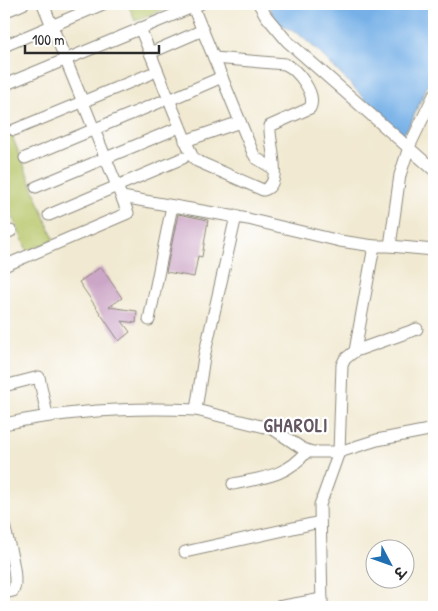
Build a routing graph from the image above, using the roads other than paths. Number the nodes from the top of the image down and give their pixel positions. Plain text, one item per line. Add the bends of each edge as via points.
1 (23, 4) edge
2 (43, 4) edge
3 (103, 4) edge
4 (259, 4) edge
5 (197, 5) edge
6 (4, 12) edge
7 (52, 25) junction
8 (140, 28) junction
9 (203, 30) junction
10 (4, 46) edge
11 (150, 53) junction
12 (214, 58) junction
13 (66, 59) junction
14 (150, 74) dead end
15 (222, 77) junction
16 (4, 85) edge
17 (434, 94) edge
18 (164, 101) junction
19 (83, 102) junction
20 (240, 122) junction
21 (94, 129) junction
22 (14, 130) dead end
23 (173, 130) dead end
24 (185, 141) junction
25 (409, 147) junction
26 (25, 158) dead end
27 (106, 158) junction
28 (183, 158) dead end
29 (274, 169) junction
30 (434, 170) edge
31 (36, 186) dead end
32 (117, 186) junction
33 (122, 197) junction
34 (172, 206) junction
35 (49, 215) dead end
36 (236, 216) junction
37 (374, 246) junction
38 (390, 246) junction
39 (434, 250) edge
40 (4, 266) edge
41 (149, 320) dead end
42 (417, 330) dead end
43 (355, 351) junction
44 (4, 386) edge
45 (196, 410) junction
46 (47, 415) junction
47 (4, 424) edge
48 (434, 429) edge
49 (307, 452) junction
50 (339, 452) junction
51 (232, 484) dead end
52 (320, 522) junction
53 (4, 527) edge
54 (185, 552) dead end
55 (4, 593) edge
56 (322, 603) edge
57 (278, 607) edge

1 - 6 street
2 - 7 street
3 - 7 street
4 - 25 street via 287,41
5 - 8 street
5 - 9 street
7 - 10 street
7 - 13 street
8 - 11 street
8 - 13 street
9 - 11 street
9 - 12 street
11 - 18 street
12 - 15 street
12 - 29 street via 285,64 301,76 311,96 312,107 270,126
13 - 16 street
13 - 19 street
14 - 19 street
15 - 18 street
15 - 20 street
17 - 25 street
18 - 21 street
18 - 24 street
19 - 21 street
19 - 22 street
20 - 24 street
20 - 29 street via 254,156
21 - 26 street
21 - 27 street
23 - 27 street
24 - 29 street via 197,161 263,190 272,185
25 - 30 street
25 - 38 street via 400,175
27 - 31 street
27 - 32 street
28 - 32 street
32 - 33 street
32 - 35 street
33 - 34 street
33 - 40 street via 127,215
34 - 36 street
34 - 41 street
36 - 37 street
36 - 45 street via 204,357
37 - 38 street
37 - 43 street
38 - 39 street
42 - 43 street
43 - 50 street via 342,365
44 - 46 street via 39,377
45 - 46 street via 132,408
45 - 49 street via 273,429
46 - 47 street
48 - 50 street via 377,440
49 - 50 street
49 - 51 street via 288,470
50 - 52 street via 320,504
52 - 54 street
52 - 56 street
53 - 55 street via 16,587
56 - 57 street

